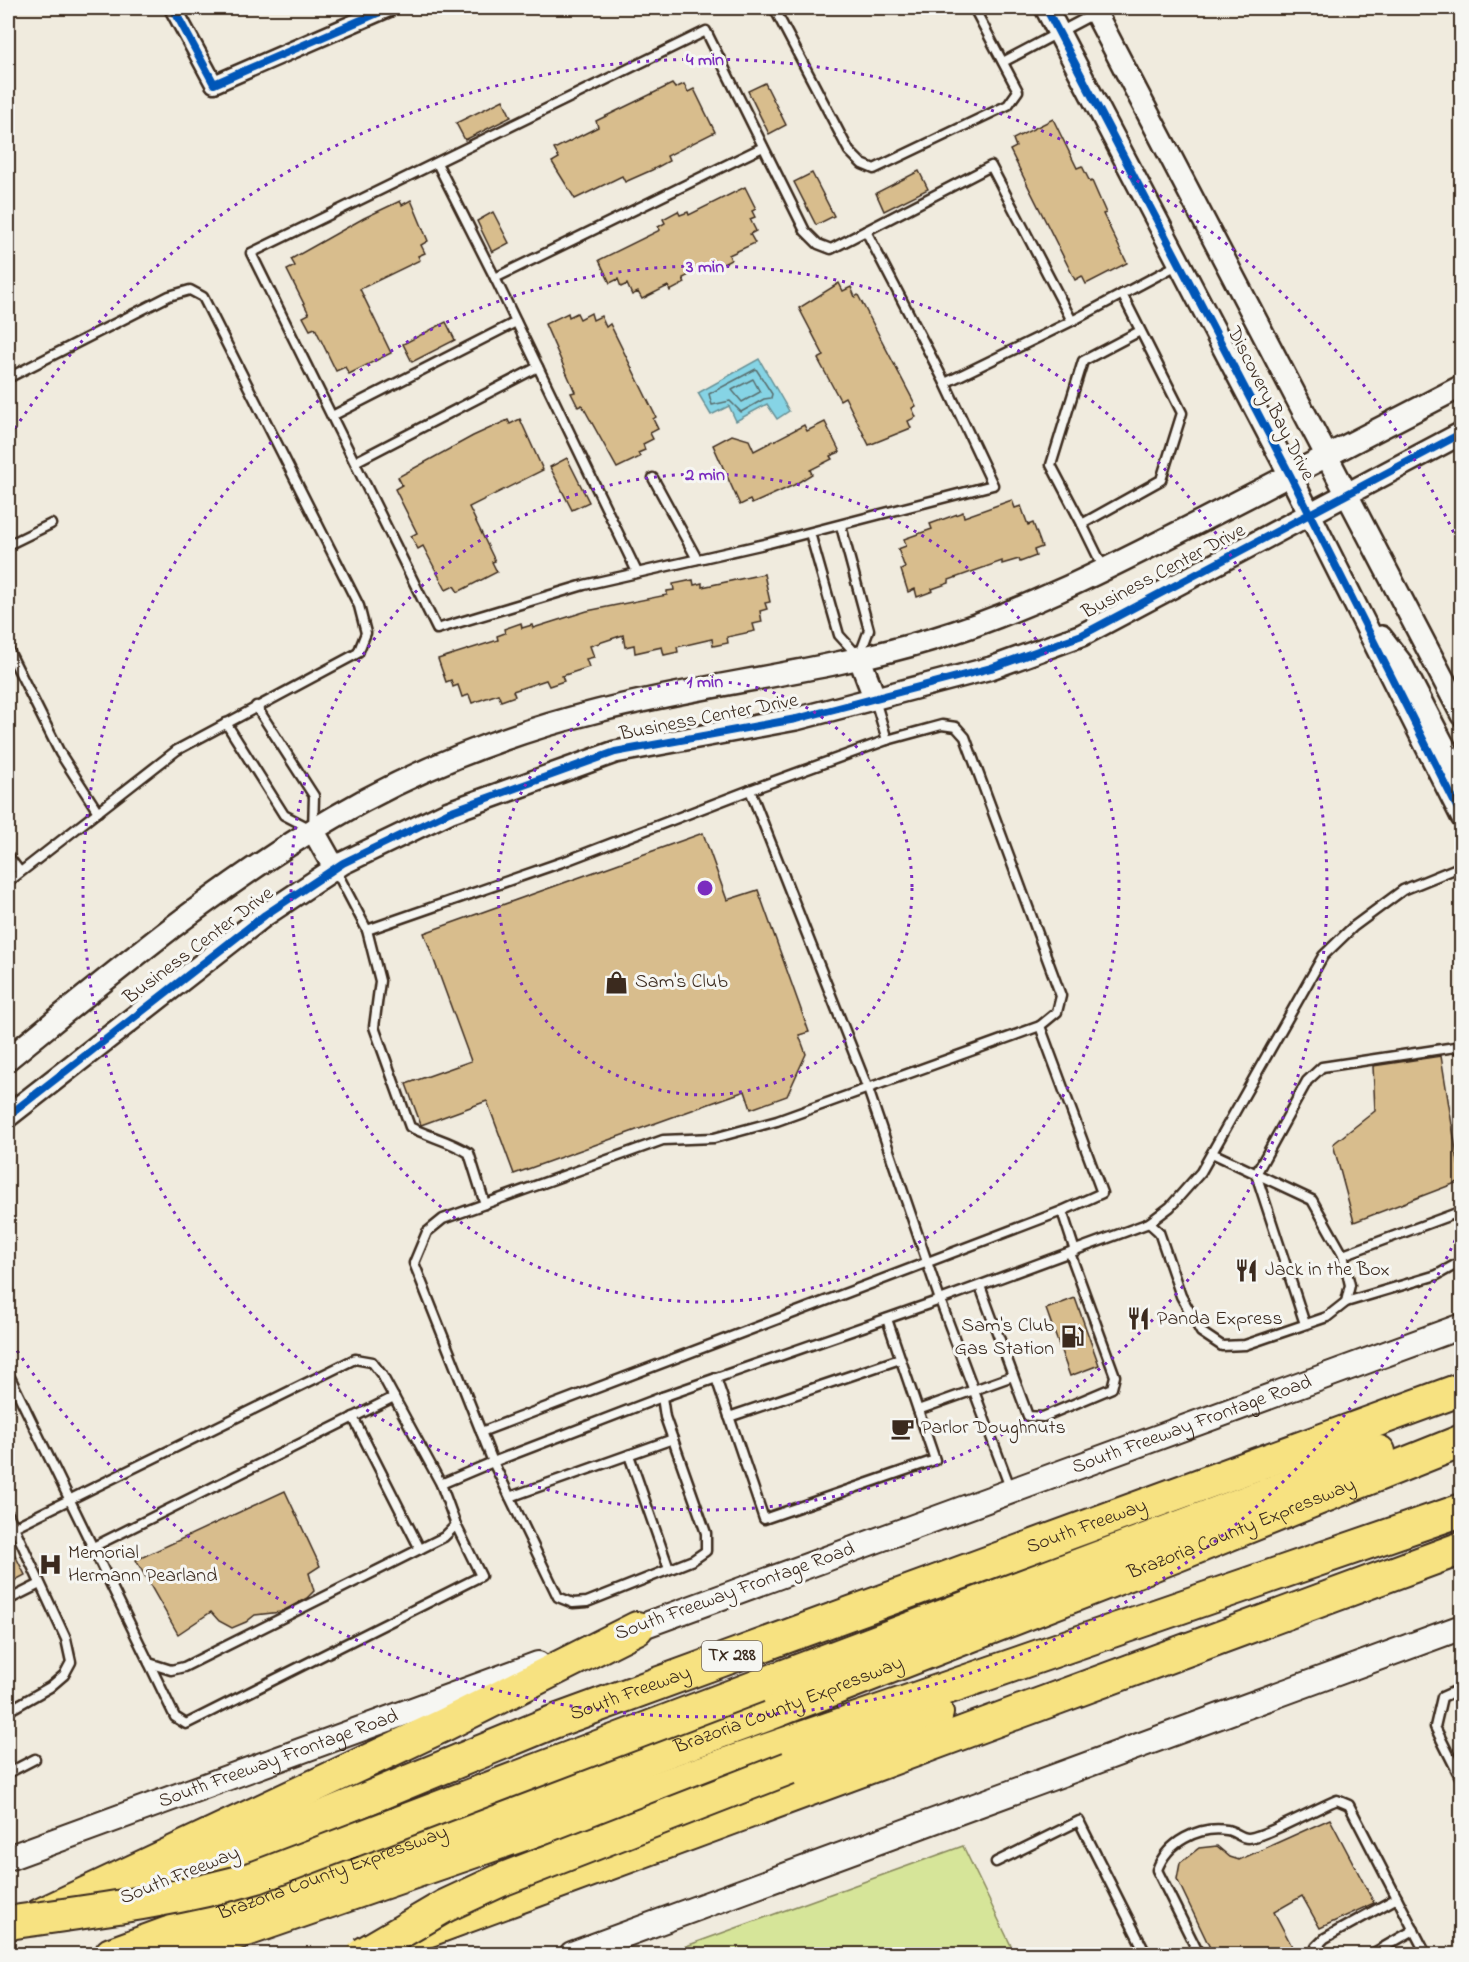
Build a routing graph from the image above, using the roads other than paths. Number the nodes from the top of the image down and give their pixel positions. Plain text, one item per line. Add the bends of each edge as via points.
1 (173, 8) edge
2 (388, 8) edge
3 (774, 8) edge
4 (974, 8) edge
5 (1046, 8) edge
6 (1098, 9) edge
7 (1059, 34) junction
8 (1003, 62) junction
9 (763, 147) junction
10 (438, 163) junction
11 (866, 231) junction
12 (1179, 264) junction
13 (495, 278) junction
14 (1122, 294) junction
15 (1072, 321) junction
16 (516, 322) junction
17 (1140, 331) junction
18 (538, 367) junction
19 (8, 378) edge
20 (945, 383) junction
21 (1461, 386) edge
22 (332, 416) junction
23 (1461, 433) edge
24 (1328, 456) junction
25 (355, 462) junction
26 (1290, 475) junction
27 (653, 478) dead end
28 (1346, 494) junction
29 (1308, 514) junction
30 (51, 524) dead end
31 (1082, 524) junction
32 (841, 526) junction
33 (810, 533) junction
34 (8, 545) edge
35 (698, 558) junction
36 (1104, 570) junction
37 (637, 572) junction
38 (1339, 575) junction
39 (8, 649) edge
40 (859, 657) junction
41 (875, 699) junction
42 (256, 706) junction
43 (1461, 714) edge
44 (226, 723) junction
45 (887, 740) junction
46 (1461, 781) edge
47 (750, 790) junction
48 (98, 812) junction
49 (1461, 817) edge
50 (313, 830) junction
51 (8, 856) edge
52 (1461, 866) edge
53 (335, 869) junction
54 (20, 872) junction
55 (8, 882) edge
56 (367, 930) junction
57 (1040, 1026) junction
58 (1461, 1046) edge
59 (8, 1059) edge
60 (868, 1089) junction
61 (8, 1116) edge
62 (1212, 1153) junction
63 (1256, 1174) junction
64 (485, 1204) junction
65 (1062, 1210) junction
66 (1461, 1211) edge
67 (1149, 1223) junction
68 (1072, 1252) junction
69 (1343, 1255) junction
70 (1461, 1261) edge
71 (927, 1262) junction
72 (980, 1286) junction
73 (940, 1300) junction
74 (1346, 1302) junction
75 (886, 1319) junction
76 (1305, 1324) junction
77 (1461, 1326) edge
78 (900, 1359) junction
79 (8, 1373) edge
80 (1013, 1376) junction
81 (716, 1378) junction
82 (1461, 1389) edge
83 (974, 1391) junction
84 (394, 1397) junction
85 (662, 1397) junction
86 (918, 1410) junction
87 (353, 1417) junction
88 (729, 1417) junction
89 (1461, 1423) edge
90 (481, 1432) junction
91 (673, 1439) junction
92 (1461, 1441) edge
93 (629, 1455) junction
94 (493, 1462) junction
95 (441, 1484) junction
96 (1011, 1491) junction
97 (510, 1497) junction
98 (71, 1499) junction
99 (1461, 1510) edge
100 (8, 1514) edge
101 (456, 1525) junction
102 (14, 1527) junction
103 (1461, 1527) edge
104 (93, 1547) junction
105 (1461, 1548) edge
106 (420, 1549) junction
107 (669, 1569) junction
108 (40, 1584) junction
109 (8, 1600) edge
110 (1461, 1627) edge
111 (637, 1628) junction
112 (149, 1663) junction
113 (1461, 1688) edge
114 (8, 1711) edge
115 (35, 1759) dead end
116 (8, 1773) edge
117 (1461, 1781) edge
118 (8, 1855) edge
119 (996, 1862) dead end
120 (1397, 1898) junction
121 (8, 1923) edge
122 (8, 1930) edge
123 (1414, 1930) junction
124 (8, 1938) edge
125 (111, 1954) edge
126 (177, 1954) edge
127 (363, 1954) edge
128 (572, 1954) edge
129 (1146, 1954) edge
130 (1199, 1954) edge
131 (1317, 1954) edge
132 (1372, 1954) edge
133 (1426, 1954) edge

1 - 2 street via 214,84
3 - 8 lane via 849,151 874,170 1008,105 1018,91
4 - 8 lane
5 - 7 street, Discovery Bay Drive
6 - 7 lane
6 - 24 street, Discovery Bay Drive
7 - 8 lane
7 - 12 street, Discovery Bay Drive
9 - 10 lane via 706,31
9 - 11 lane via 805,231 818,244 831,249
9 - 13 lane
10 - 13 lane
10 - 22 lane via 251,253
11 - 15 lane via 991,166
11 - 20 lane
12 - 14 lane
12 - 26 street, Discovery Bay Drive
13 - 16 lane
14 - 15 lane
14 - 17 lane
15 - 20 lane
16 - 18 lane
16 - 22 lane
17 - 31 lane via 1083,361 1051,465
17 - 31 lane via 1182,412 1161,480
18 - 25 lane
18 - 37 lane
19 - 42 lane via 169,296 190,290 203,297 358,606 366,633 358,653
20 - 32 lane via 993,485
21 - 24 street, Business Center Drive
22 - 25 lane
23 - 28 street, Business Center Drive
24 - 26 street, Business Center Drive
24 - 28 street, Discovery Bay Drive
25 - 37 lane via 437,628
26 - 29 street, Discovery Bay Drive
26 - 36 street, Business Center Drive
27 - 35 lane
28 - 29 street, Business Center Drive
28 - 43 street, Discovery Bay Drive
29 - 38 street, Discovery Bay Drive
29 - 41 street, Business Center Drive via 1082,635 991,668
30 - 34 lane
31 - 36 lane
32 - 33 lane
32 - 40 lane via 869,630
33 - 35 lane
33 - 40 lane via 839,635
35 - 37 lane
36 - 40 street, Business Center Drive via 933,639
38 - 46 street via 1401,663
38 - 49 street, Discovery Bay Drive
39 - 48 lane via 60,753
40 - 41 street
40 - 50 street, Business Center Drive via 596,711 472,751 365,800
41 - 45 lane
41 - 53 street, Business Center Drive via 796,719 615,752 449,812
42 - 44 lane
42 - 50 lane via 314,796
44 - 48 lane via 177,750
44 - 50 lane via 284,815
45 - 47 lane
45 - 57 lane via 942,725 956,727 965,737 1061,996 1057,1012
47 - 56 lane via 568,860
47 - 60 lane
48 - 54 lane
50 - 53 street
50 - 59 street, Business Center Drive via 150,943
51 - 54 lane
52 - 62 lane via 1403,890 1353,927 1323,956
53 - 56 lane
53 - 61 street, Business Center Drive via 265,915
54 - 55 lane
56 - 64 lane via 380,981 374,1027 410,1127 469,1153
57 - 60 lane
57 - 65 lane via 1102,1193
58 - 63 lane via 1322,1067 1307,1081
60 - 64 lane via 714,1138 663,1140
60 - 71 lane
62 - 63 lane
62 - 67 lane via 1178,1198
63 - 69 lane via 1312,1200
63 - 76 lane
64 - 90 lane via 443,1219 427,1232 414,1263
65 - 68 lane
65 - 71 lane
66 - 69 lane
67 - 68 lane
67 - 76 lane via 1159,1232 1181,1296 1201,1332 1222,1346 1245,1345
68 - 72 lane
68 - 80 lane via 1115,1376 1112,1388 1043,1417 1028,1416
69 - 74 lane via 1350,1285
70 - 74 lane via 1437,1275
71 - 73 lane
71 - 90 lane
72 - 73 lane
72 - 80 lane
73 - 75 lane
73 - 83 lane
74 - 76 lane via 1328,1317
75 - 78 lane
75 - 81 lane
77 - 96 main road, South Freeway Frontage Road
78 - 86 lane
78 - 88 lane
79 - 98 lane
80 - 83 lane
81 - 85 lane
81 - 88 lane
82 - 124 highway, South Freeway / TX 288 via 553,1722 151,1889
83 - 86 lane
83 - 96 lane
84 - 87 lane
84 - 95 lane
84 - 98 lane via 372,1362 355,1359
85 - 91 lane
85 - 94 lane
86 - 88 lane via 935,1460 764,1519
87 - 104 lane
87 - 106 lane
89 - 121 highway, bridge via 257,1877 137,1904
90 - 94 lane
91 - 93 lane
91 - 107 lane via 706,1533 706,1551
92 - 125 highway, Brazoria County Expressway via 769,1714
93 - 97 lane
93 - 107 lane
94 - 95 lane
94 - 97 lane
95 - 101 lane
96 - 111 main road, South Freeway Frontage Road
97 - 107 lane via 558,1597 573,1603 587,1602
98 - 102 lane
98 - 104 lane
99 - 126 highway, Brazoria County Expressway
100 - 102 lane
101 - 106 lane via 444,1537
101 - 112 lane via 481,1576 186,1724 175,1717
102 - 108 lane
103 - 127 highway, bridge via 789,1768 501,1880 446,1906
104 - 112 lane
105 - 127 highway
106 - 112 lane via 184,1666 171,1670
108 - 109 lane
108 - 114 lane via 66,1639 71,1662 51,1687
110 - 128 main road
111 - 118 main road, South Freeway Frontage Road
111 - 122 highway via 442,1726
113 - 117 lane via 1442,1697 1435,1727
115 - 116 lane
119 - 129 lane via 1079,1821
120 - 123 lane
120 - 130 lane via 1349,1805 1337,1800 1248,1838 1209,1828 1168,1849 1157,1870
120 - 131 lane via 1325,1938 1316,1947
123 - 132 lane
123 - 133 lane

